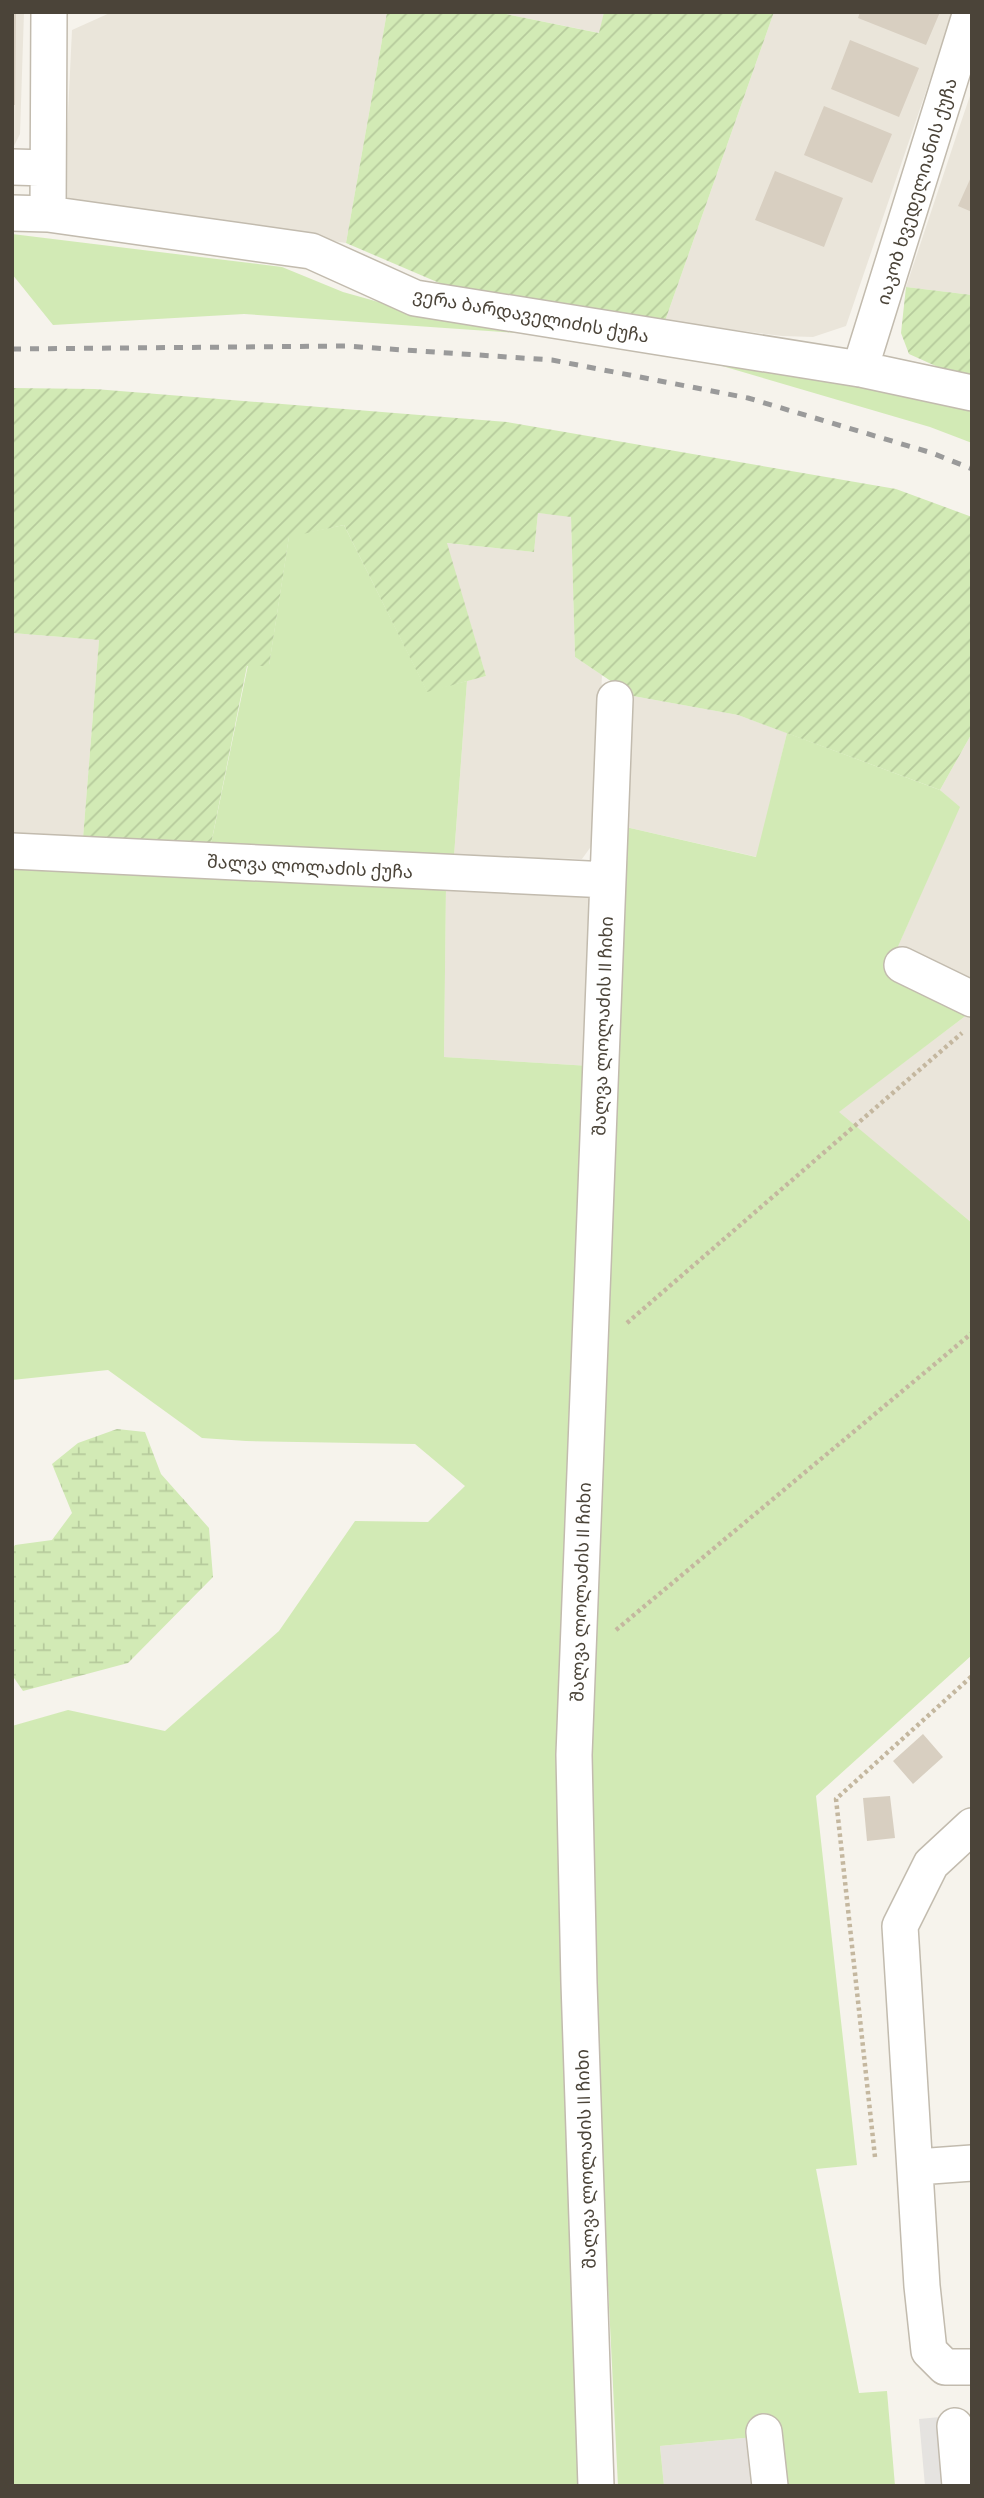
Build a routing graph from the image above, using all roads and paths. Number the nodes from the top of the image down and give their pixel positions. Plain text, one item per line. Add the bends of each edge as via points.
1 (971, 12) edge
2 (53, 16) edge
3 (12, 167) edge
4 (48, 168) junction
5 (12, 213) edge
6 (48, 214) junction
7 (860, 369) junction
8 (972, 394) edge
9 (615, 699) dead end
10 (12, 851) edge
11 (608, 880) junction
12 (902, 965) dead end
13 (972, 999) edge
14 (972, 1024) edge
15 (972, 1333) edge
16 (590, 1356) junction
17 (577, 1662) junction
18 (972, 1826) edge
19 (972, 2163) edge
20 (917, 2167) junction
21 (972, 2367) edge
22 (955, 2426) dead end
23 (764, 2432) dead end
24 (596, 2486) edge
25 (770, 2486) edge
26 (960, 2486) edge

1 - 7 street, იაკობ ხვედელიანის ქუჩა
2 - 4 street
3 - 4 street
4 - 6 street
5 - 6 street, ვერა ბარდაველიძის ქუჩა
6 - 7 street, ვერა ბარდაველიძის ქუჩა via 311,251 415,298
7 - 8 street, ვერა ბარდაველიძის ქუჩა
9 - 11 street, შალვა ლოლაძის II ჩიხი
10 - 11 street, შალვა ლოლაძის ქუჩა
11 - 16 street, შალვა ლოლაძის II ჩიხი
12 - 13 street
14 - 16 path
15 - 17 path
16 - 17 street, შალვა ლოლაძის II ჩიხი
17 - 24 street, შალვა ლოლაძის II ჩიხი via 576,1849
18 - 20 street via 931,1864 900,1926
19 - 20 street
20 - 21 street via 929,2351 945,2367
22 - 26 street
23 - 25 street

